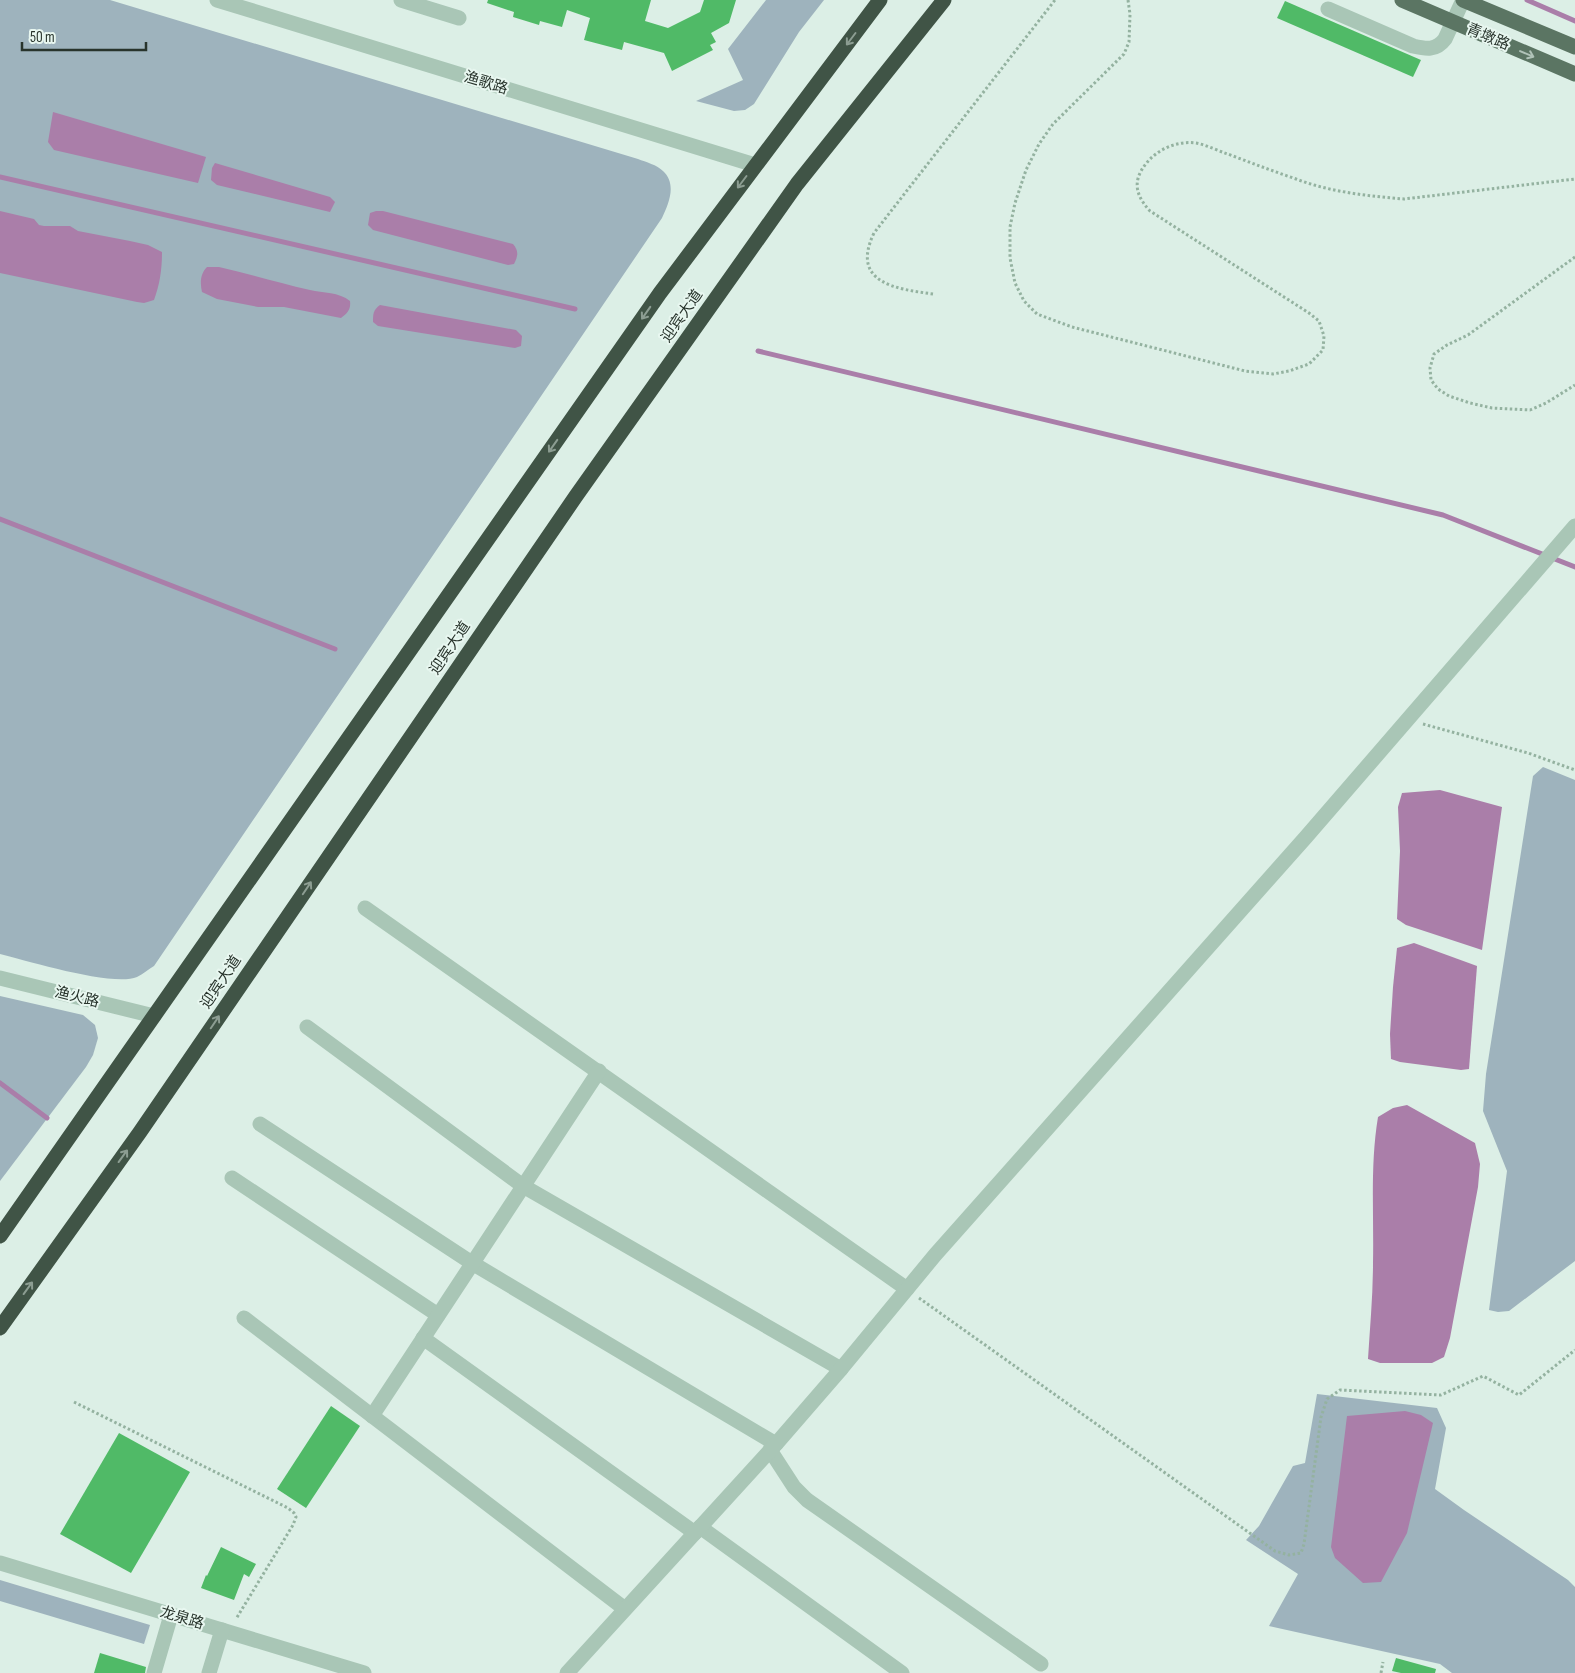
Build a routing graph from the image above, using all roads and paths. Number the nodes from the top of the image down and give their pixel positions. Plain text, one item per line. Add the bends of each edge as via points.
1 (217, 0) edge
2 (401, 0) edge
3 (880, 0) edge
4 (944, 0) edge
5 (1055, 0) edge
6 (1128, 0) edge
7 (1402, 0) edge
8 (1463, 0) edge
9 (1328, 9) dead end
10 (459, 18) dead end
11 (1453, 22) junction
12 (1575, 47) edge
13 (1575, 74) edge
14 (755, 166) junction
15 (1575, 179) edge
16 (1575, 257) edge
17 (933, 294) dead end
18 (1575, 385) edge
19 (1573, 528) edge
20 (1408, 720) junction
21 (1575, 770) edge
22 (365, 908) dead end
23 (0, 978) edge
24 (154, 1016) junction
25 (307, 1027) dead end
26 (598, 1072) junction
27 (260, 1124) dead end
28 (232, 1178) dead end
29 (523, 1186) junction
30 (0, 1236) edge
31 (472, 1263) junction
32 (907, 1289) junction
33 (438, 1314) junction
34 (244, 1318) dead end
35 (0, 1328) edge
36 (423, 1338) junction
37 (1575, 1350) edge
38 (841, 1369) junction
39 (74, 1402) dead end
40 (372, 1416) junction
41 (773, 1447) junction
42 (697, 1530) junction
43 (0, 1563) edge
44 (625, 1609) junction
45 (171, 1615) junction
46 (225, 1631) junction
47 (1383, 1662) dead end
48 (1041, 1664) dead end
49 (154, 1673) edge
50 (209, 1673) edge
51 (364, 1673) edge
52 (566, 1673) edge
53 (902, 1673) edge
54 (1380, 1673) edge

1 - 14 street, 渔歌路
2 - 10 street
3 -> 14 highway, 迎宾大道
35 -> 4 highway, 迎宾大道 via 140,1132 576,496 797,184
5 - 17 path via 867,246 866,257 871,271 882,282 904,290
6 - 15 path via 1129,42 1124,54 1053,124 1026,170 1015,204 1010,227 1010,258 1015,283 1024,301 1037,314 1072,327 1245,371 1273,374 1289,371 1310,364 1323,350 1320,320 1150,211 1141,201 1137,189 1145,164 1156,152 1178,143 1196,143 1299,180 1378,197 1404,199
7 - 11 main road, 青墩路
8 - 11 street
8 - 12 main road, 青墩路
9 - 11 street via 1424,48 1441,45
11 -> 13 main road, 青墩路
14 -> 24 highway, 迎宾大道 via 654,301
16 - 18 path via 1468,335 1434,354 1430,368 1432,380 1443,393 1492,408 1530,410
19 - 20 street
20 - 21 path via 1528,753
20 - 32 street
22 - 26 street
23 - 24 street, 渔火路
24 - 30 highway, 迎宾大道
25 - 29 street
26 - 29 street
26 - 32 street
27 - 31 street
28 - 33 street
29 - 31 street
29 - 38 street
31 - 33 street
31 - 41 street
32 - 37 path via 1275,1550 1289,1555 1301,1553 1304,1544 1321,1417 1327,1398 1340,1390 1441,1395 1483,1376 1519,1395
32 - 38 street
33 - 36 street
34 - 40 street
36 - 40 street
36 - 42 street
38 - 41 street
39 - 46 path via 294,1513 293,1525
40 - 44 street
41 - 42 street
41 - 48 street via 794,1487 808,1500
42 - 44 street
42 - 53 street
43 - 45 street, 龙泉路
44 - 52 street
45 - 46 street, 龙泉路
45 - 49 street
46 - 50 street
46 - 51 street, 龙泉路
47 - 54 path

